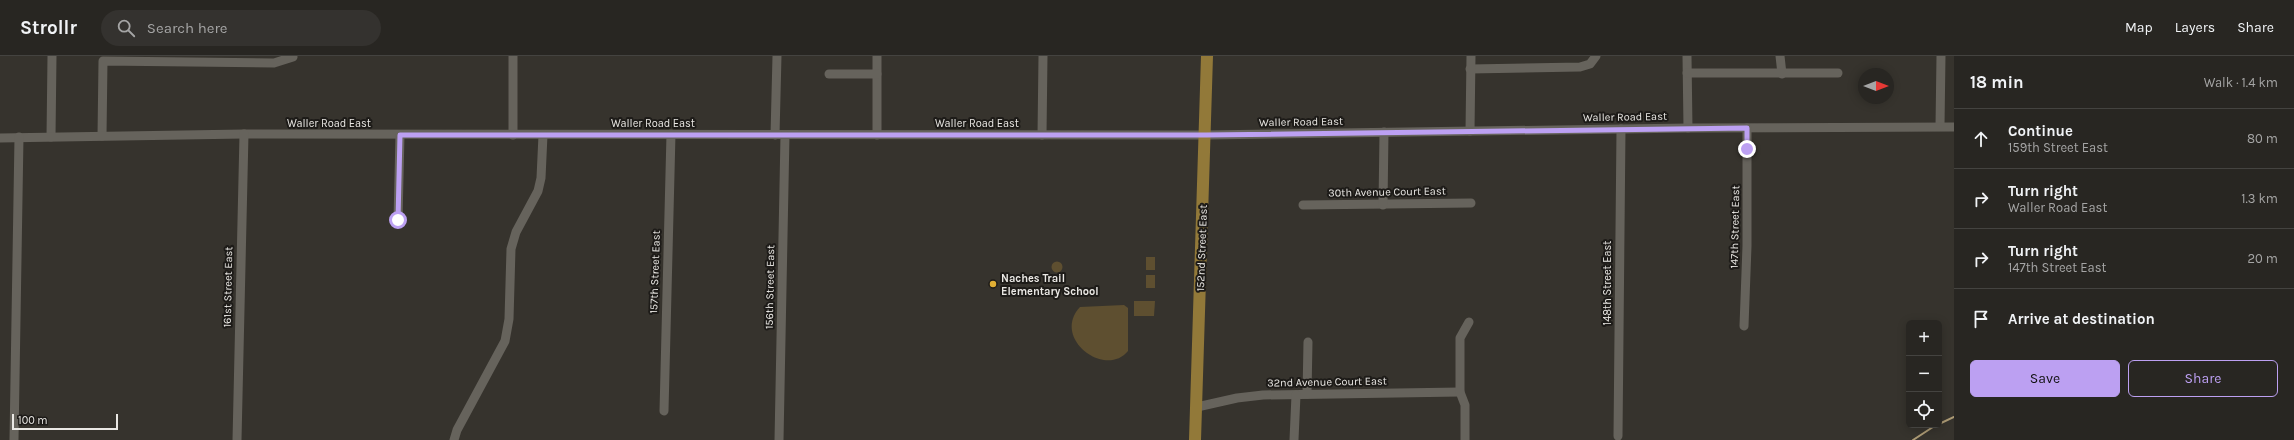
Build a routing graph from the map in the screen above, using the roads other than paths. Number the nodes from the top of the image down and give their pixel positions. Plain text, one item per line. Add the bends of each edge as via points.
1 (52, 56) edge
2 (513, 56) edge
3 (777, 56) edge
4 (876, 56) edge
5 (1043, 56) edge
6 (1207, 56) edge
7 (1471, 56) edge
8 (1687, 56) edge
9 (1780, 56) edge
10 (1941, 56) edge
11 (293, 57) edge
12 (1595, 58) edge
13 (147, 59) edge
14 (1470, 69) junction
15 (1687, 73) junction
16 (1838, 73) dead end
17 (829, 74) dead end
18 (876, 74) junction
19 (1782, 74) junction
20 (1940, 126) junction
21 (1954, 126) edge
22 (1688, 128) junction
23 (1747, 128) junction
24 (1621, 129) junction
25 (1470, 131) junction
26 (1384, 132) junction
27 (244, 134) junction
28 (671, 134) junction
29 (400, 135) junction
30 (513, 135) junction
31 (543, 135) junction
32 (775, 135) junction
33 (785, 135) junction
34 (877, 135) junction
35 (1042, 135) junction
36 (1206, 135) junction
37 (102, 136) junction
38 (19, 137) junction
39 (51, 137) junction
40 (0, 138) edge
41 (1471, 203) dead end
42 (1303, 205) dead end
43 (1382, 205) junction
44 (398, 220) dead end
45 (1470, 322) dead end
46 (1744, 326) dead end
47 (1308, 342) dead end
48 (1460, 392) junction
49 (1307, 394) junction
50 (1296, 395) junction
51 (1196, 407) junction
52 (664, 411) dead end
53 (1618, 436) dead end
54 (14, 440) edge
55 (237, 440) edge
56 (454, 440) edge
57 (779, 440) edge
58 (1195, 440) edge
59 (1294, 440) edge
60 (1465, 440) edge

1 - 39 street
2 - 30 street
3 - 32 street
4 - 18 street
5 - 35 street
6 - 36 main road, 152nd Street East
7 - 14 street
8 - 15 street
9 - 19 street
10 - 20 street
11 - 13 street via 274,63
12 - 14 street via 1580,67
13 - 37 street via 103,61
14 - 25 street
15 - 19 street
15 - 22 street
16 - 19 street
17 - 18 street
18 - 34 street
20 - 21 street, Waller Road East
20 - 23 street, Waller Road East
22 - 23 street, Waller Road East
22 - 24 street, Waller Road East
23 - 46 street, 147th Street East
24 - 25 street, Waller Road East
24 - 53 street, 148th Street East
25 - 26 street, Waller Road East
26 - 36 street, Waller Road East
26 - 43 street
27 - 29 street, Waller Road East
27 - 37 street, Waller Road East
27 - 55 street, 161st Street East
28 - 31 street, Waller Road East
28 - 32 street, Waller Road East
28 - 52 street, 157th Street East
29 - 30 street, Waller Road East
29 - 44 street
30 - 31 street, Waller Road East
31 - 56 street via 538,191 518,228 511,249 509,319 505,341
32 - 33 street, Waller Road East
33 - 34 street, Waller Road East
33 - 57 street, 156th Street East
34 - 35 street, Waller Road East
35 - 36 street, Waller Road East
36 - 51 main road, 152nd Street East
37 - 39 street, Waller Road East
38 - 39 street, Waller Road East
38 - 40 street, Waller Road East
38 - 54 street
41 - 43 street, 30th Avenue Court East
42 - 43 street, 30th Avenue Court East
45 - 48 street via 1460,338
47 - 49 street
48 - 49 street, 32nd Avenue Court East
48 - 60 street via 1465,405
49 - 50 street, 32nd Avenue Court East
50 - 51 street, 32nd Avenue Court East via 1237,398
50 - 59 street
51 - 58 main road, 152nd Street East

